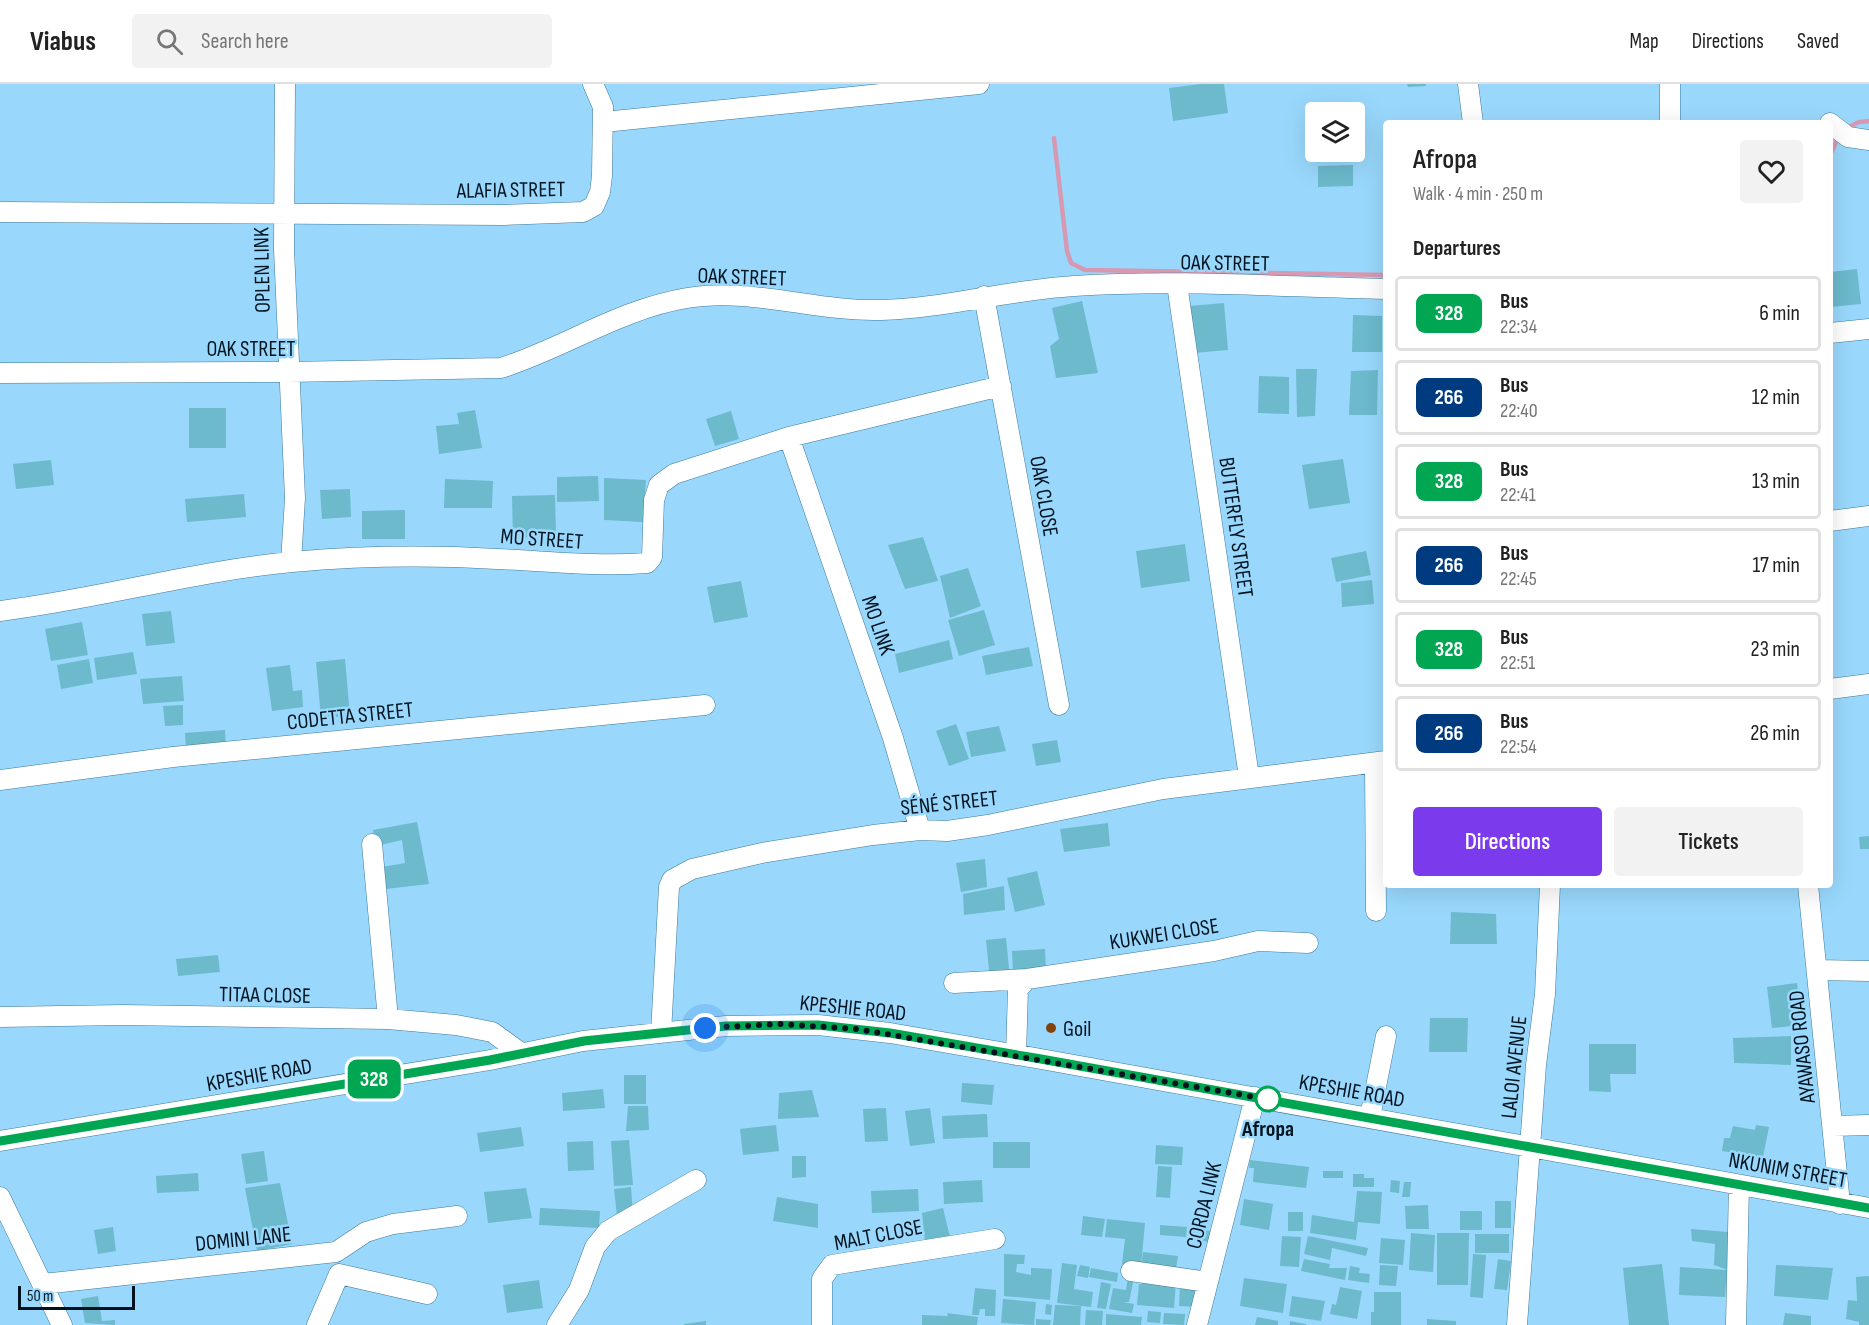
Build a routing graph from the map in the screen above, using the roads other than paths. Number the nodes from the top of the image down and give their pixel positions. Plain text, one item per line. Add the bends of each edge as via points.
1 (285, 84) edge
2 (593, 84) edge
3 (979, 84) edge
4 (1468, 84) edge
5 (1670, 84) edge
6 (1473, 120) edge
7 (1671, 120) edge
8 (604, 122) junction
9 (1833, 125) edge
10 (1869, 140) edge
11 (0, 212) edge
12 (284, 213) junction
13 (1177, 284) junction
14 (1383, 289) edge
15 (984, 296) junction
16 (1869, 329) edge
17 (1833, 333) edge
18 (288, 372) junction
19 (0, 373) edge
20 (1000, 386) junction
21 (789, 437) junction
22 (1869, 516) edge
23 (1833, 521) edge
24 (291, 562) junction
25 (0, 611) edge
26 (1869, 684) edge
27 (1833, 689) edge
28 (705, 705) dead end
29 (1059, 705) dead end
30 (1381, 763) edge
31 (1249, 777) junction
32 (0, 780) edge
33 (920, 830) junction
34 (372, 844) dead end
35 (1550, 888) edge
36 (1808, 888) edge
37 (1376, 911) dead end
38 (1308, 943) dead end
39 (1817, 970) junction
40 (1869, 970) edge
41 (1027, 979) junction
42 (954, 983) dead end
43 (0, 1017) edge
44 (388, 1019) junction
45 (662, 1033) junction
46 (1386, 1036) dead end
47 (521, 1053) junction
48 (1016, 1055) junction
49 (1255, 1096) junction
50 (1370, 1117) junction
51 (1869, 1125) edge
52 (1833, 1126) junction
53 (0, 1141) edge
54 (1530, 1147) junction
55 (1698, 1177) joint
56 (696, 1180) dead end
57 (1739, 1185) junction
58 (0, 1197) edge
59 (1840, 1204) junction
60 (1869, 1208) edge
61 (457, 1216) dead end
62 (995, 1239) dead end
63 (336, 1252) junction
64 (1131, 1271) dead end
65 (339, 1274) junction
66 (1208, 1282) junction
67 (43, 1284) junction
68 (427, 1294) dead end
69 (62, 1325) edge
70 (317, 1325) edge
71 (557, 1325) edge
72 (822, 1325) edge
73 (1197, 1325) edge
74 (1517, 1325) edge
75 (1736, 1325) edge

1 - 12 street, OPLEN LINK
2 - 8 street via 603,107
3 - 8 street
4 - 6 street
5 - 7 street
8 - 12 street, ALAFIA STREET via 600,192 594,206 584,212
9 - 10 street
11 - 12 street, ALAFIA STREET
12 - 18 street, OPLEN LINK
13 - 14 street, OAK STREET
13 - 15 street, OAK STREET via 1074,286
13 - 31 street, BUTTERFLY STREET
15 - 18 street, OAK STREET via 881,310 757,297 688,297 644,308 501,368
15 - 20 street, OAK CLOSE
16 - 17 street
18 - 19 street, OAK STREET
18 - 24 street, OPLEN LINK via 294,498
20 - 21 street, MO STREET
20 - 29 street, OAK CLOSE
21 - 24 street, MO STREET via 674,474 659,485 654,500 652,557 647,563 602,566 495,558
21 - 33 street, MO LINK
22 - 23 street
24 - 25 street, MO STREET
26 - 27 street
28 - 32 street, CODETTA STREET via 173,757
30 - 31 street, SÉNÉ STREET
30 - 37 street
31 - 33 street, SÉNÉ STREET via 1104,799 988,825
33 - 45 street, SÉNÉ STREET via 737,858 693,869 672,880 668,895
34 - 44 street
35 - 54 street, LALOI AVENUE via 1545,994
36 - 39 street, AYAWASO ROAD
38 - 41 street, KUKWEI CLOSE via 1258,941
39 - 40 street
39 - 52 street, AYAWASO ROAD
41 - 42 street, KUKWEI CLOSE
41 - 48 street via 1018,989
43 - 44 street, TITAA CLOSE
44 - 47 street, TITAA CLOSE via 456,1024 492,1032
45 - 47 street, KPESHIE ROAD via 584,1041
45 - 48 street, KPESHIE ROAD via 726,1026 818,1025
46 - 50 street
47 - 53 street, KPESHIE ROAD
48 - 49 street, KPESHIE ROAD
49 - 50 street, KPESHIE ROAD
49 - 66 street, CORDA LINK
50 - 54 street, KPESHIE ROAD
51 - 52 street
52 - 59 street, AYAWASO ROAD
54 - 55 street, KPESHIE ROAD
54 - 74 street, LALOI AVENUE
55 - 57 street, NKUNIM STREET
56 - 71 street via 608,1231 595,1247 579,1290
57 - 59 street, NKUNIM STREET
57 - 75 street
58 - 67 street
59 - 60 street, NKUNIM STREET
61 - 63 street via 366,1232
62 - 72 street, MALT CLOSE via 832,1265 822,1279
63 - 65 street
63 - 67 street, DOMINI LANE
64 - 66 street
65 - 68 street
65 - 70 street
66 - 73 street, CORDA LINK
67 - 69 street

